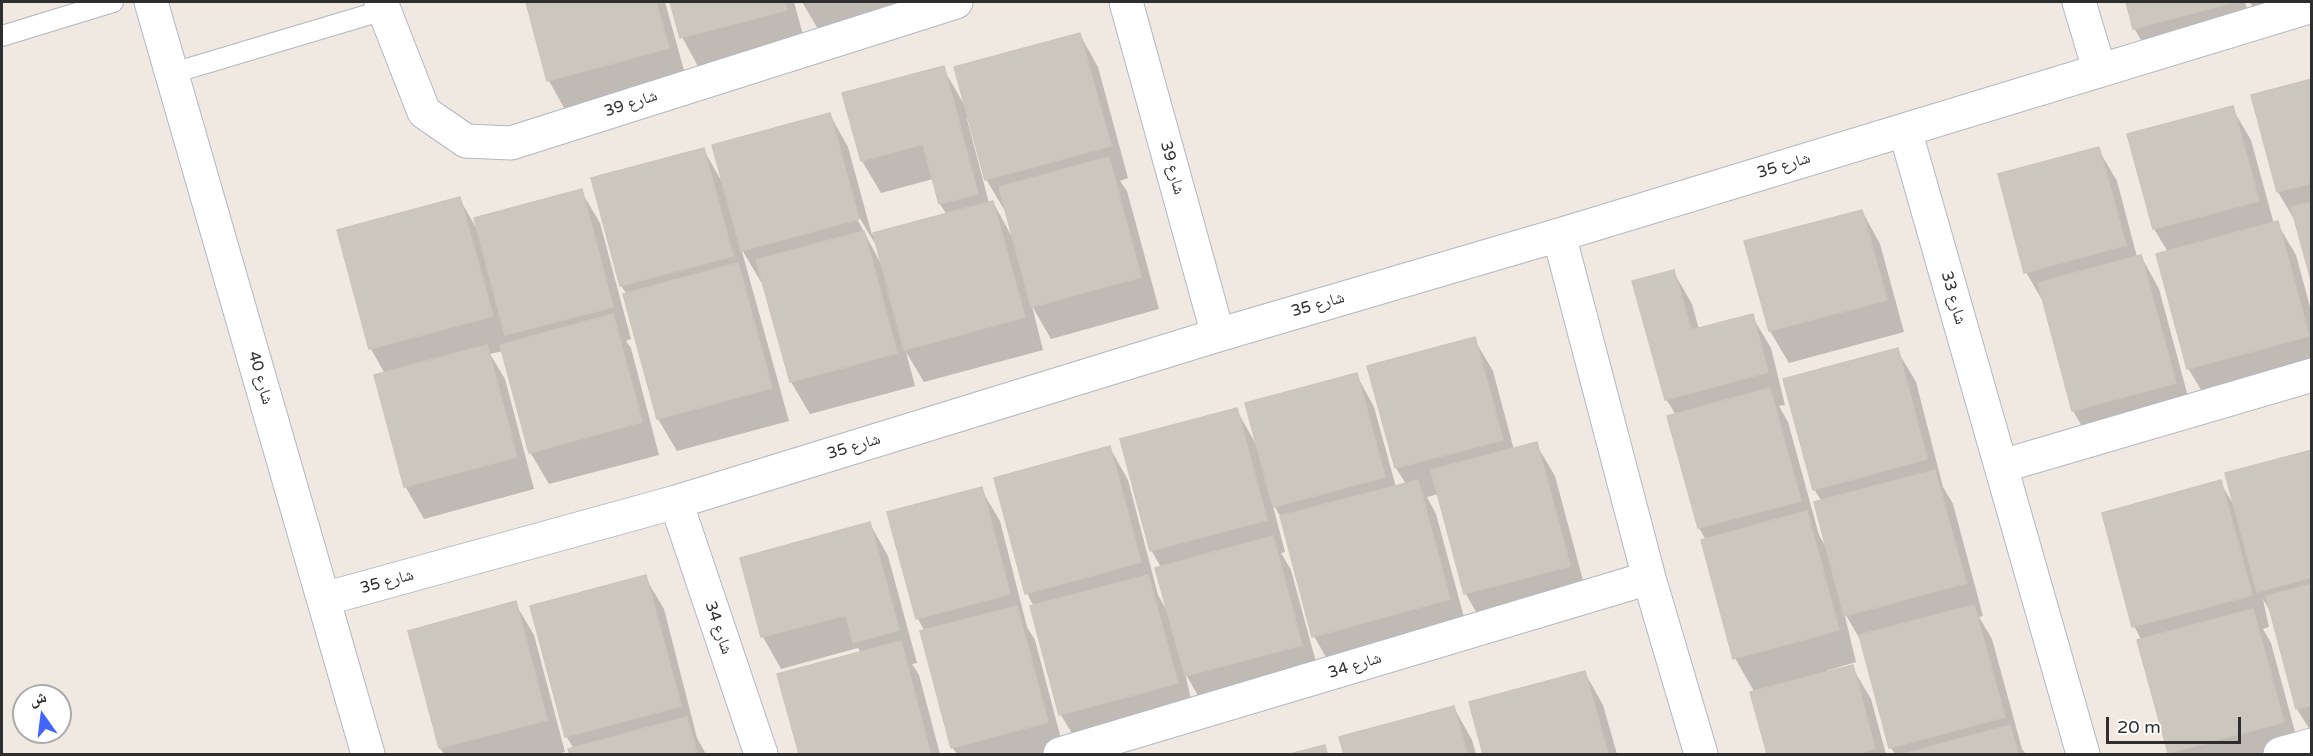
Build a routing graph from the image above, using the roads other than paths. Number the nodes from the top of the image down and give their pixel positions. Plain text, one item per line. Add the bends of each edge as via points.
1 (113, 2) edge
2 (151, 2) edge
3 (956, 2) edge
4 (1126, 2) edge
5 (2079, 2) edge
6 (383, 6) edge
7 (2312, 6) edge
8 (2, 36) edge
9 (2099, 69) junction
10 (173, 73) junction
11 (1905, 130) junction
12 (1559, 235) junction
13 (1218, 335) junction
14 (2312, 375) edge
15 (2002, 466) junction
16 (676, 502) junction
17 (1649, 578) junction
18 (324, 599) junction
19 (2312, 745) edge
20 (368, 754) edge
21 (761, 754) edge
22 (1060, 754) edge
23 (1701, 754) edge
24 (2083, 754) edge
25 (2280, 754) edge

1 - 8 lane
2 - 10 street, شارع 40
3 - 6 street, شارع 39 via 511,142 466,141 424,112
4 - 13 street, شارع 39
5 - 9 street
6 - 10 lane
7 - 9 street, شارع 35
9 - 11 street, شارع 35
10 - 18 street, شارع 40
11 - 12 street, شارع 35
11 - 15 street, شارع 33
12 - 13 street, شارع 35
12 - 17 street
13 - 16 street, شارع 35
14 - 15 street
15 - 24 street, شارع 33
16 - 18 street, شارع 35
16 - 21 street, شارع 34
17 - 22 street, شارع 34
17 - 23 street
18 - 20 street, شارع 40
19 - 25 street

